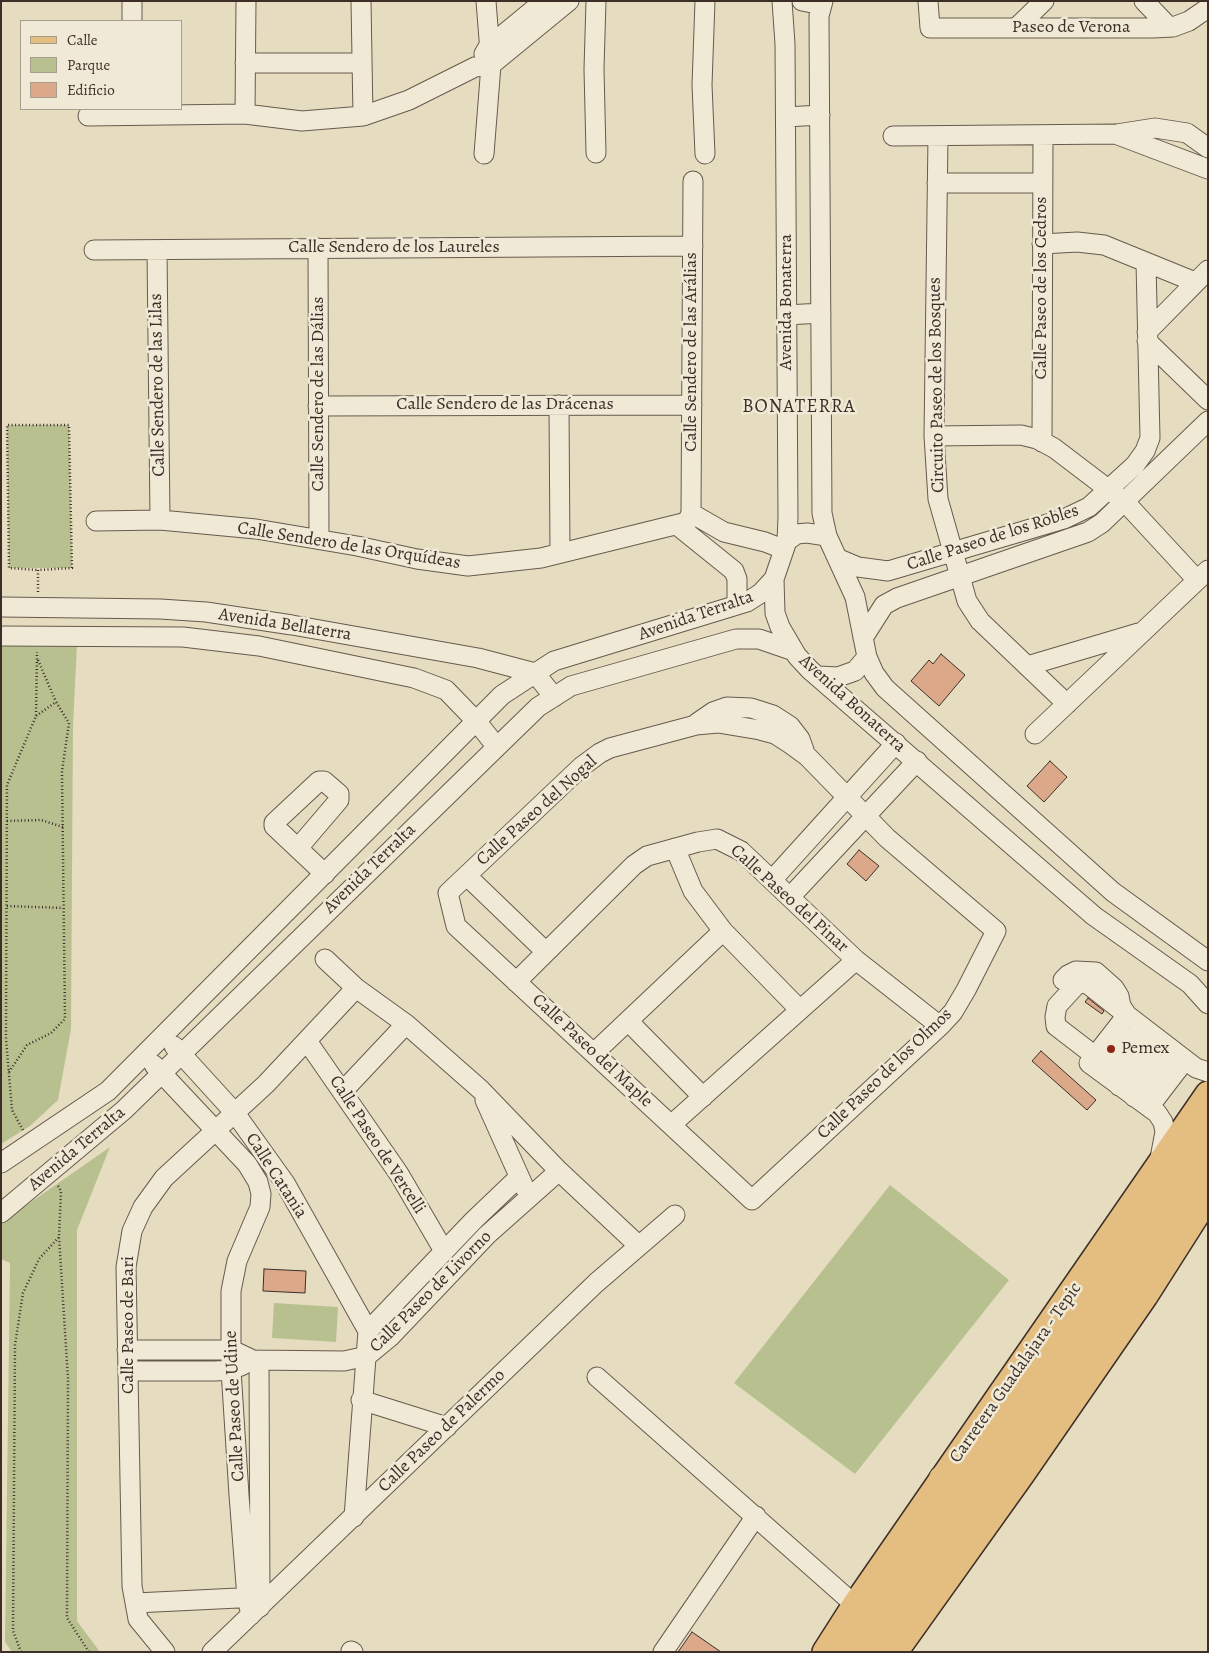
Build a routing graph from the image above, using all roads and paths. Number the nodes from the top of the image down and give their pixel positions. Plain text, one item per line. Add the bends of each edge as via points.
1 (132, 1) edge
2 (246, 1) edge
3 (361, 1) edge
4 (486, 1) edge
5 (544, 1) edge
6 (570, 1) edge
7 (596, 1) edge
8 (705, 1) edge
9 (782, 1) edge
10 (802, 1) edge
11 (928, 1) edge
12 (1044, 1) edge
13 (1144, 1) edge
14 (823, 3) edge
15 (1208, 8) edge
16 (132, 20) edge
17 (1170, 27) junction
18 (1016, 28) junction
19 (485, 60) junction
20 (245, 63) junction
21 (362, 63) junction
22 (132, 112) edge
23 (245, 114) junction
24 (820, 115) junction
25 (88, 116) dead end
26 (363, 116) junction
27 (786, 117) junction
28 (1043, 134) junction
29 (1117, 134) junction
30 (893, 136) dead end
31 (938, 136) junction
32 (1208, 148) edge
33 (596, 153) dead end
34 (484, 154) dead end
35 (705, 154) dead end
36 (1208, 169) edge
37 (694, 181) dead end
38 (937, 183) junction
39 (1042, 183) junction
40 (1042, 244) junction
41 (693, 246) junction
42 (318, 248) junction
43 (94, 250) dead end
44 (157, 250) junction
45 (1146, 262) junction
46 (1201, 276) edge
47 (821, 313) junction
48 (787, 315) junction
49 (1147, 336) junction
50 (1208, 400) edge
51 (559, 405) junction
52 (692, 405) junction
53 (318, 406) junction
54 (1208, 421) edge
55 (934, 436) junction
56 (1042, 442) junction
57 (1109, 490) junction
58 (1124, 502) junction
59 (160, 520) junction
60 (685, 520) junction
61 (96, 521) dead end
62 (738, 536) junction
63 (827, 536) junction
64 (319, 539) junction
65 (785, 545) junction
66 (952, 552) junction
67 (560, 553) junction
68 (839, 559) junction
69 (724, 562) junction
70 (38, 570) junction
71 (1202, 575) edge
72 (959, 576) junction
73 (774, 580) junction
74 (737, 604) junction
75 (1, 608) edge
76 (38, 608) junction
77 (1142, 632) junction
78 (1, 636) edge
79 (38, 636) junction
80 (863, 638) junction
81 (794, 651) junction
82 (868, 657) junction
83 (37, 658) junction
84 (1027, 666) junction
85 (535, 673) junction
86 (819, 676) junction
87 (554, 697) junction
88 (56, 702) junction
89 (1066, 704) junction
90 (36, 716) junction
91 (477, 722) junction
92 (1034, 734) dead end
93 (896, 743) junction
94 (496, 746) junction
95 (916, 761) junction
96 (848, 797) junction
97 (866, 816) junction
98 (7, 821) junction
99 (63, 827) junction
100 (298, 848) dead end
101 (675, 848) junction
102 (325, 874) junction
103 (467, 876) junction
104 (772, 880) junction
105 (1113, 892) junction
106 (448, 893) joint
107 (790, 898) junction
108 (7, 906) junction
109 (63, 908) junction
110 (1094, 916) junction
111 (723, 931) junction
112 (996, 931) joint
113 (546, 952) junction
114 (325, 959) dead end
115 (856, 960) junction
116 (1207, 961) edge
117 (516, 982) junction
118 (1190, 984) junction
119 (356, 988) junction
120 (1208, 1004) edge
121 (800, 1010) junction
122 (628, 1021) junction
123 (406, 1024) junction
124 (940, 1026) junction
125 (164, 1036) junction
126 (1156, 1038) junction
127 (307, 1041) junction
128 (594, 1053) junction
129 (181, 1054) junction
130 (145, 1055) junction
131 (1092, 1060) junction
132 (1208, 1072) edge
133 (161, 1073) junction
134 (9, 1074) junction
135 (481, 1090) junction
136 (1127, 1091) junction
137 (342, 1092) junction
138 (1208, 1094) edge
139 (703, 1097) junction
140 (234, 1114) junction
141 (671, 1125) junction
142 (1208, 1128) edge
143 (216, 1131) junction
144 (31, 1144) junction
145 (1, 1162) edge
146 (1208, 1164) edge
147 (559, 1171) junction
148 (50, 1172) junction
149 (1154, 1173) junction
150 (518, 1178) junction
151 (292, 1196) junction
152 (1208, 1197) edge
153 (530, 1198) junction
154 (752, 1200) joint
155 (261, 1202) junction
156 (1, 1213) edge
157 (675, 1215) dead end
158 (59, 1237) junction
159 (638, 1245) junction
160 (444, 1251) junction
161 (368, 1331) junction
162 (127, 1350) junction
163 (232, 1350) junction
164 (367, 1356) junction
165 (256, 1360) junction
166 (1045, 1366) junction
167 (232, 1370) junction
168 (128, 1371) junction
169 (597, 1377) dead end
170 (361, 1400) junction
171 (447, 1427) junction
172 (943, 1479) junction
173 (756, 1516) junction
174 (354, 1517) junction
175 (258, 1602) junction
176 (135, 1603) junction
177 (855, 1605) junction
178 (21, 1652) edge
179 (89, 1652) edge
180 (165, 1652) edge
181 (212, 1652) edge
182 (663, 1652) edge
183 (825, 1652) edge
184 (849, 1652) edge
185 (876, 1652) edge
186 (895, 1652) edge

1 - 16 street
2 - 20 street
3 - 21 street
4 - 19 street
5 - 19 street
6 - 19 street
7 - 33 street
8 - 35 street via 702,85
9 - 27 street, Avenida Bonaterra
10 - 14 street
11 - 18 street, Paseo de Verona via 930,28
12 - 18 street
13 - 17 street
14 - 24 street, Avenida Bonaterra via 819,16
15 - 17 street, Paseo de Verona via 1189,21
17 - 18 street, Paseo de Verona
19 - 26 street via 410,100
19 - 34 street
20 - 21 street
20 - 23 street
21 - 26 street
22 - 23 street
22 - 25 street
23 - 26 street via 302,121
24 - 27 street
24 - 47 street, Avenida Bonaterra
27 - 48 street, Avenida Bonaterra
28 - 29 street
28 - 31 street
28 - 39 street, Calle Paseo de los Cedros
29 - 32 street via 1155,128 1187,133
29 - 36 street
30 - 31 street
31 - 38 street, Circuito Paseo de los Bosques
37 - 41 street, Calle Sendero de las Arálias
38 - 39 street
38 - 55 street, Circuito Paseo de los Bosques
39 - 40 street, Calle Paseo de los Cedros
40 - 45 street via 1090,242
40 - 56 street, Calle Paseo de los Cedros
41 - 42 street, Calle Sendero de los Laureles
41 - 52 street, Calle Sendero de las Arálias
42 - 44 street, Calle Sendero de los Laureles
42 - 53 street, Calle Sendero de las Dálias
43 - 44 street, Calle Sendero de los Laureles
44 - 59 street, Calle Sendero de las Lilas
45 - 46 street
45 - 49 street, Calle Paseo de los Robles
46 - 49 street
47 - 48 street
47 - 63 street, Avenida Bonaterra via 822,513
48 - 65 street, Avenida Bonaterra
49 - 50 street
49 - 57 street, Calle Paseo de los Robles via 1150,438 1146,451 1135,465
51 - 52 street, Calle Sendero de las Drácenas
51 - 53 street, Calle Sendero de las Drácenas
51 - 67 street
52 - 60 street, Calle Sendero de las Arálias
53 - 64 street, Calle Sendero de las Dálias
54 - 58 street, Calle Paseo de los Robles
55 - 56 street via 1021,435
55 - 66 street, Circuito Paseo de los Bosques via 938,499
56 - 57 street
57 - 58 street
57 - 66 street, Calle Paseo de los Robles via 1089,507 1064,518
58 - 71 street
58 - 72 street, Calle Paseo de los Robles via 1088,532
59 - 61 street, Calle Sendero de las Orquídeas
59 - 64 street, Calle Sendero de las Orquídeas
60 - 62 street
60 - 67 street, Calle Sendero de las Orquídeas
60 - 69 street
62 - 65 street
62 - 69 street via 735,547
63 - 65 street via 797,534
63 - 68 street, Avenida Bonaterra
64 - 67 street, Calle Sendero de las Orquídeas via 417,560 468,566
65 - 73 street, Avenida Bonaterra
66 - 68 street, Calle Paseo de los Robles via 888,570 858,567
66 - 72 street, Circuito Paseo de los Bosques
68 - 80 street, Avenida Bonaterra via 855,597
69 - 74 street via 737,579
70 - 70 path via 72,568 69,425 7,425 9,568
70 - 76 path
71 - 77 street
72 - 80 street, Calle Paseo de los Robles via 884,605
72 - 84 street, Circuito Paseo de los Bosques via 967,602 980,622
73 - 74 street, Avenida Terralta via 761,593
73 - 81 street, Avenida Bonaterra via 775,613
74 - 85 street, Avenida Terralta via 554,662
75 - 76 street, Avenida Bellaterra
76 - 85 street, Avenida Bellaterra via 206,612 478,658
77 - 84 street
77 - 89 street
78 - 79 street, Avenida Bellaterra
79 - 83 path
79 - 91 street, Avenida Bellaterra via 183,637 259,646 414,678 446,690
80 - 82 street, Avenida Bonaterra
81 - 86 street, Avenida Bonaterra
81 - 87 street, Avenida Terralta via 759,639 736,639 571,686
82 - 86 street via 855,671 838,677
82 - 105 street, Avenida Bonaterra via 884,688
83 - 88 path
83 - 90 path
84 - 89 street, Circuito Paseo de los Bosques
85 - 87 street
85 - 91 street, Avenida Terralta via 502,695
86 - 93 street, Avenida Bonaterra
87 - 94 street, Avenida Terralta via 538,706
88 - 90 path
88 - 99 path via 69,723 62,771
89 - 92 street
90 - 98 path via 7,785
91 - 94 street, Avenida Bellaterra
91 - 102 street, Avenida Terralta
93 - 95 street, Avenida Bonaterra
93 - 96 street
94 - 129 street, Avenida Terralta
95 - 97 street
95 - 110 street, Avenida Bonaterra
96 - 97 street, Calle Paseo del Nogal
96 - 103 street, Calle Paseo del Nogal via 807,756 790,726 773,715 750,708 727,707 712,712 692,726 600,753 581,767
96 - 104 street
97 - 107 street
97 - 112 street, Calle Paseo del Nogal via 887,838
98 - 99 path via 41,820
98 - 108 path
99 - 109 path
100 - 102 street
101 - 104 street, Calle Paseo del Pinar via 717,840 741,851
101 - 111 street via 693,891
101 - 113 street, Calle Paseo del Pinar via 647,856 634,865
102 - 125 street, Avenida Terralta
103 - 106 street, Calle Paseo del Nogal
103 - 113 street
104 - 107 street, Calle Paseo del Pinar
105 - 110 street
105 - 116 street, Avenida Bonaterra
106 - 117 street, Calle Paseo del Maple via 456,926
107 - 115 street, Calle Paseo del Pinar
108 - 109 path
108 - 134 path via 6,1039
109 - 134 path via 64,1019 51,1033 27,1045
110 - 118 street, Avenida Bonaterra
111 - 121 street
111 - 122 street
112 - 124 street, Calle Paseo de los Olmos via 966,990
113 - 117 street, Calle Paseo del Pinar
114 - 119 street
115 - 121 street
115 - 124 street, Calle Paseo del Pinar
116 - 118 street
117 - 128 street, Calle Paseo del Maple
118 - 120 street, Avenida Bonaterra
119 - 123 street
119 - 127 street, Calle Paseo de Bari
121 - 139 street
122 - 128 street
122 - 139 street
123 - 135 street
123 - 137 street
124 - 154 street, Calle Paseo de los Olmos
125 - 129 street, Calle Catania
125 - 130 street, Avenida Terralta
126 - 131 street
126 - 131 street via 1089,986 1079,982 1057,1006 1056,1026
126 - 132 street
126 - 136 street
126 - 136 street
127 - 137 street, Calle Paseo de Vercelli
127 - 140 street, Calle Paseo de Bari
128 - 141 street, Calle Paseo del Maple
129 - 133 street, Avenida Terralta
129 - 140 street, Calle Catania
130 - 133 street
130 - 144 street, Avenida Terralta via 108,1091
131 - 136 street
133 - 143 street
133 - 148 street, Avenida Terralta via 124,1110
134 - 144 path via 12,1110
135 - 147 street
135 - 150 street
136 - 149 street via 1163,1122 1162,1155
137 - 160 street, Calle Paseo de Vercelli via 399,1174
138 - 149 main road, Carretera Guadalajara - Tepic
139 - 141 street
140 - 143 street, Calle Paseo de Bari
140 - 151 street, Calle Catania
141 - 154 street, Calle Paseo del Maple
142 - 166 highway
143 - 155 street via 258,1182
143 - 162 street, Calle Paseo de Bari via 164,1178 143,1207 132,1231 126,1267
144 - 145 street, Avenida Terralta
146 - 185 highway
147 - 153 street, Calle Paseo de Livorno
147 - 159 street
148 - 156 street, Avenida Terralta
148 - 158 path via 61,1191
149 - 172 main road, Carretera Guadalajara - Tepic
150 - 153 street
150 - 160 street, Calle Paseo de Livorno
151 - 155 street
151 - 161 street, Calle Catania
152 - 186 main road via 1145,1296
153 - 164 street, Calle Paseo de Livorno via 487,1235 390,1337
155 - 163 street, Calle Paseo de Udine via 236,1262 230,1291
157 - 159 street, Calle Paseo de Palermo
158 - 178 path via 39,1260 23,1293 15,1345 13,1631
158 - 179 path via 68,1379 67,1618
159 - 171 street, Calle Paseo de Palermo
160 - 161 street, Calle Paseo de Livorno
161 - 164 street
162 - 163 street, Calle Paseo de Livorno
162 - 168 street, Calle Paseo de Bari
163 - 165 street, Calle Paseo de Livorno
163 - 167 street, Calle Paseo de Udine
164 - 165 street, Calle Paseo de Livorno via 344,1361
164 - 170 street
165 - 167 street, Calle Paseo de Livorno
165 - 175 street, Calle Paseo de Udine
166 - 172 highway via 974,1452
166 - 184 highway
167 - 168 street, Calle Paseo de Livorno
167 - 175 street, Calle Paseo de Udine
168 - 176 street, Calle Paseo de Bari
169 - 173 street
170 - 171 street
170 - 174 street
171 - 174 street, Calle Paseo de Palermo
172 - 177 main road, Carretera Guadalajara - Tepic
173 - 177 street
173 - 182 street
174 - 175 street, Calle Paseo de Palermo
175 - 176 street
175 - 181 street, Calle Paseo de Palermo
176 - 180 street, Calle Paseo de Bari via 138,1619
177 - 183 main road, Carretera Guadalajara - Tepic

